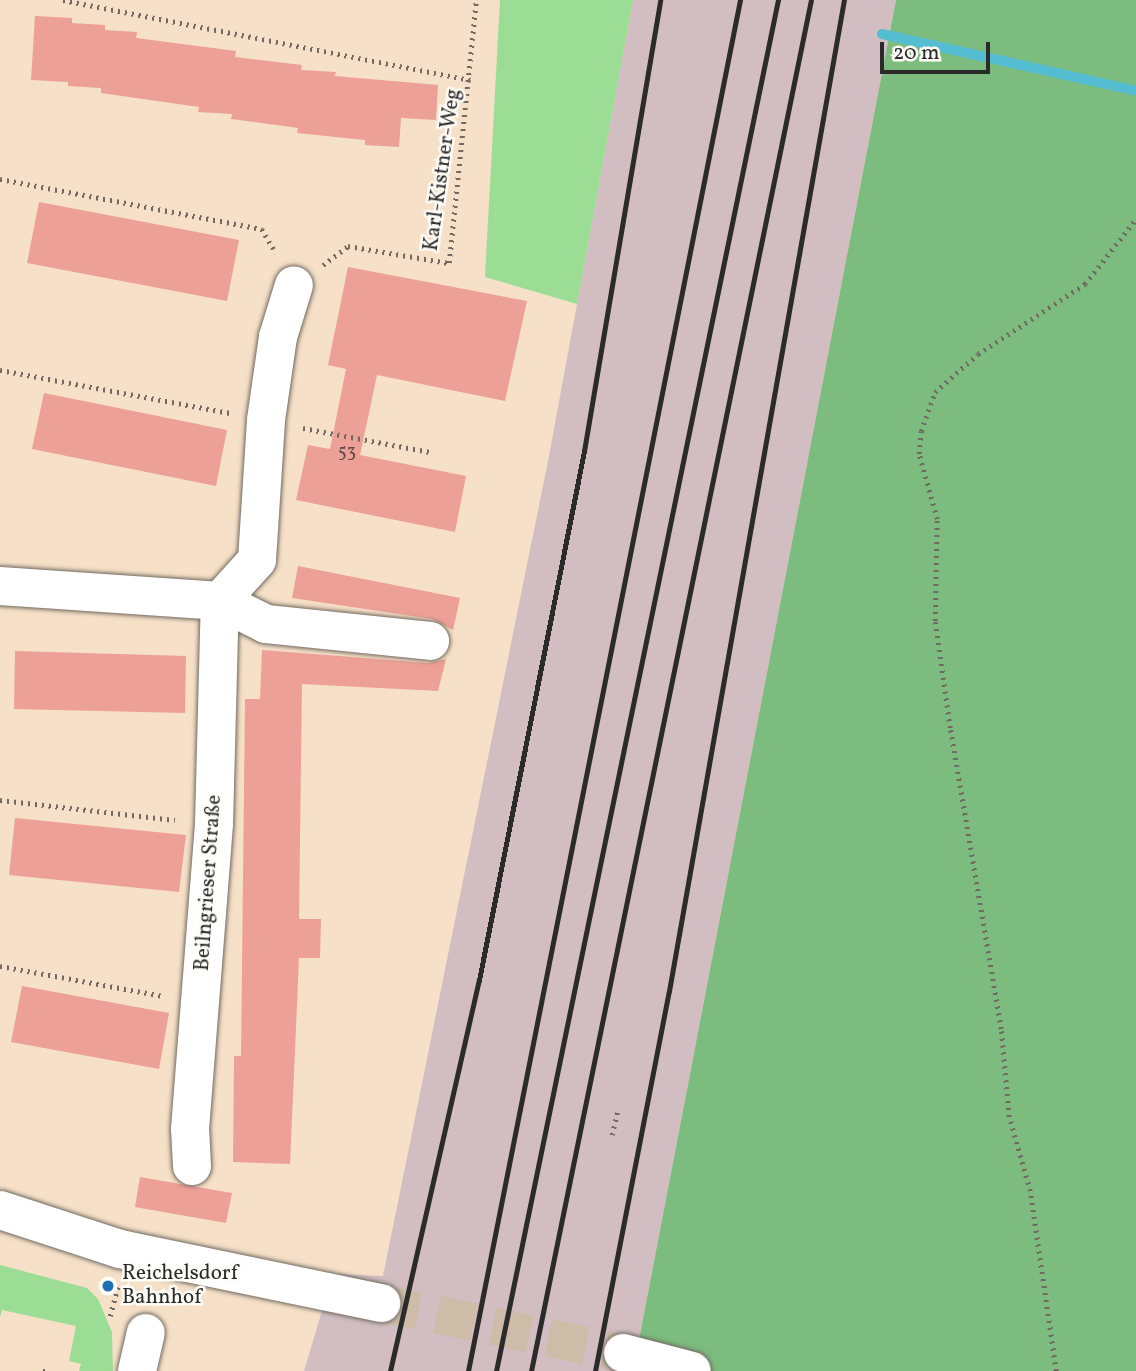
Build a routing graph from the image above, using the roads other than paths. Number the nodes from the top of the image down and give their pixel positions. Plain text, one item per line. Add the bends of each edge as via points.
1 (295, 285) road end
2 (0, 586) edge
3 (220, 601) junction
4 (430, 641) dead end
5 (191, 1166) dead end
6 (0, 1209) edge
7 (381, 1303) tunnel mouth
8 (146, 1333) dead end
9 (623, 1353) tunnel mouth
10 (137, 1371) edge
11 (692, 1371) edge

1 - 3 street via 278,337 266,420 257,560
2 - 3 street
3 - 4 street via 266,624
3 - 5 street, Beilngrieser Straße via 214,824
6 - 7 street via 120,1249
8 - 10 street
9 - 11 street

